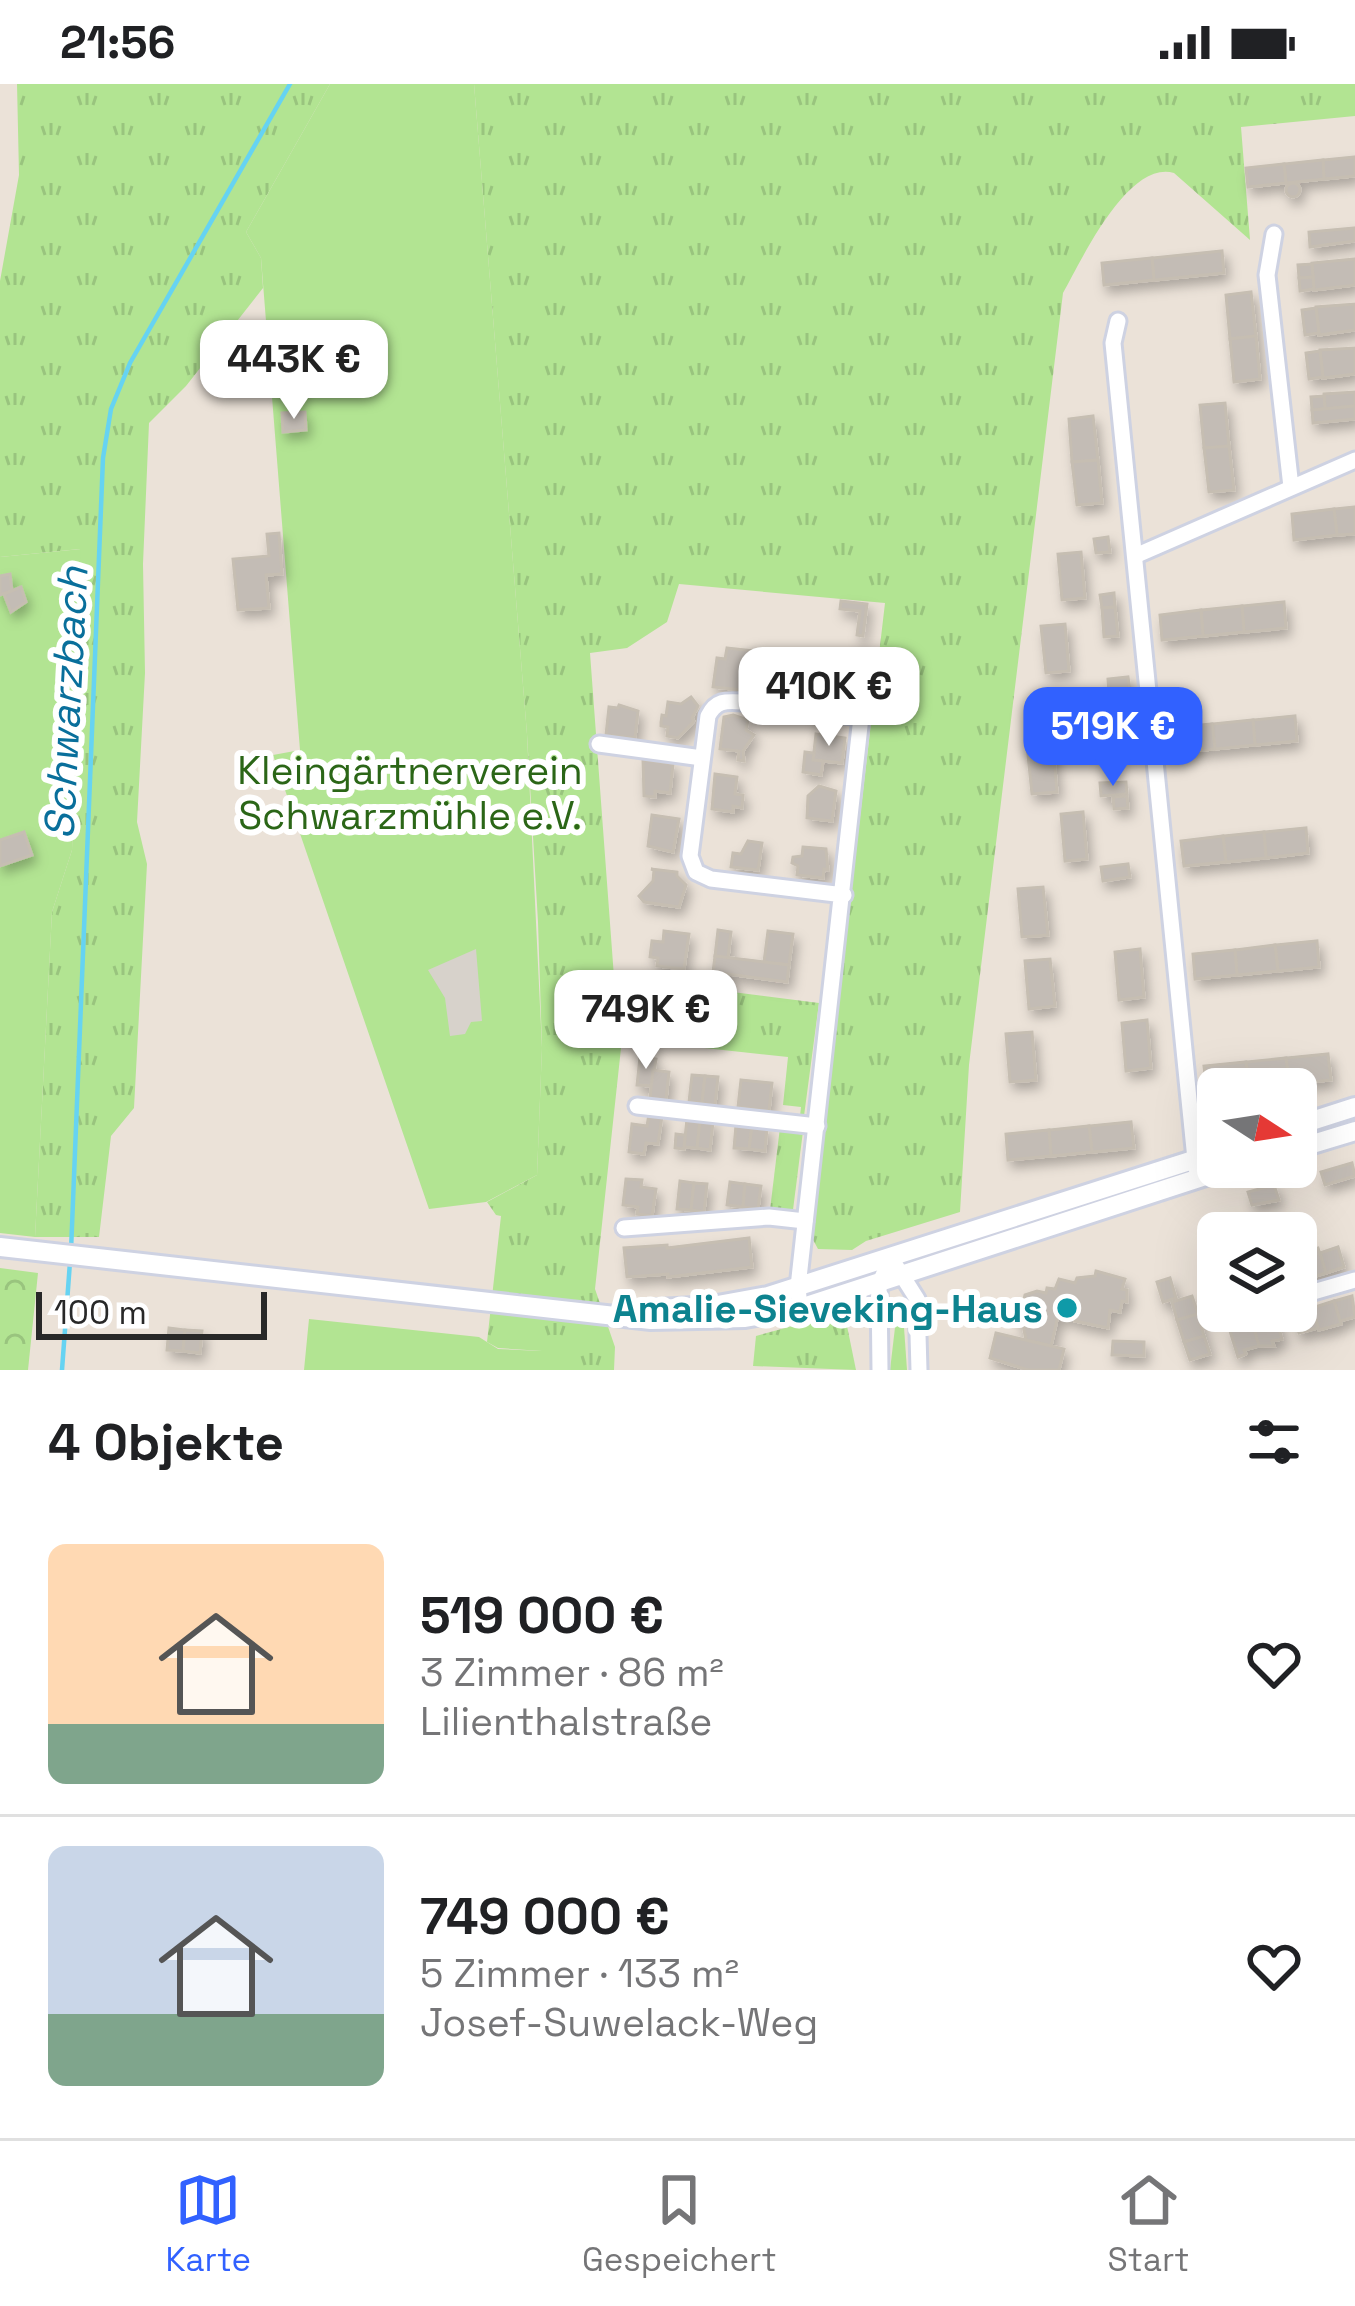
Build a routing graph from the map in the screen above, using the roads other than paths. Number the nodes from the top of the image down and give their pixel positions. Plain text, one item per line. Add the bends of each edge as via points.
1 (1274, 234) dead end
2 (1118, 321) dead end
3 (1355, 460) edge
4 (1291, 487) junction
5 (1135, 556) junction
6 (599, 744) dead end
7 (702, 758) junction
8 (844, 895) junction
9 (637, 1106) dead end
10 (1355, 1107) edge
11 (1317, 1119) edge
12 (817, 1126) junction
13 (1355, 1131) edge
14 (1317, 1143) edge
15 (1196, 1169) junction
16 (805, 1220) junction
17 (624, 1228) dead end
18 (0, 1247) edge
19 (891, 1258) junction
20 (904, 1276) junction
21 (1355, 1280) edge
22 (879, 1284) junction
23 (798, 1287) junction
24 (1317, 1291) edge
25 (800, 1308) junction
26 (618, 1313) junction
27 (880, 1370) edge
28 (919, 1370) edge

1 - 4 street via 1267,275
2 - 5 street via 1113,343
3 - 4 street
4 - 5 street
5 - 15 street
6 - 7 street
7 - 8 street via 690,856 696,872
7 - 8 street via 708,716 725,701 861,717
8 - 12 street
9 - 12 street
10 - 11 street
12 - 16 street
13 - 14 street
15 - 19 street
15 - 20 street
16 - 17 street
16 - 23 street
18 - 26 street
19 - 20 street
19 - 22 street
19 - 23 street
20 - 22 street
20 - 28 street via 917,1299
21 - 24 street
22 - 25 street
22 - 27 street
23 - 25 street
23 - 26 street via 739,1303
25 - 26 street via 685,1322

